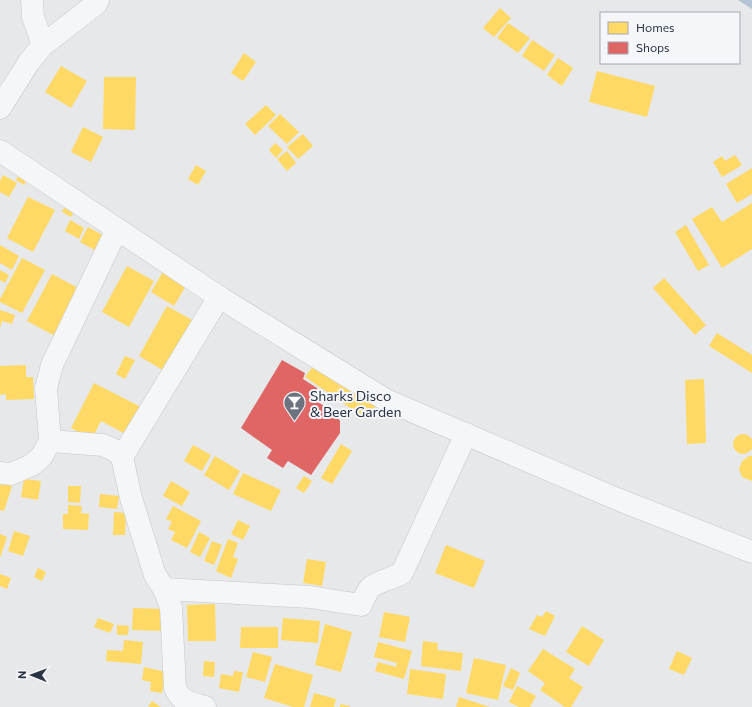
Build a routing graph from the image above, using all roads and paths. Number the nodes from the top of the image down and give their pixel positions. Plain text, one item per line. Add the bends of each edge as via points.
1 (32, 0) edge
2 (98, 0) edge
3 (43, 45) junction
4 (0, 108) edge
5 (0, 151) edge
6 (117, 229) junction
7 (219, 297) junction
8 (466, 434) junction
9 (50, 441) junction
10 (122, 457) junction
11 (0, 473) edge
12 (752, 552) edge
13 (164, 589) junction
14 (205, 707) edge

1 - 3 street via 33,17
2 - 3 street
3 - 4 street
5 - 6 street
6 - 7 street
6 - 9 street via 52,365 46,388
7 - 8 street via 386,400
7 - 10 street
8 - 12 street via 617,499
8 - 13 street via 402,573 371,586 361,605 310,597
9 - 10 street via 103,445
9 - 11 street via 42,456 32,465 11,474
10 - 13 street via 131,498 153,568
13 - 14 street via 171,607 175,688 183,699

